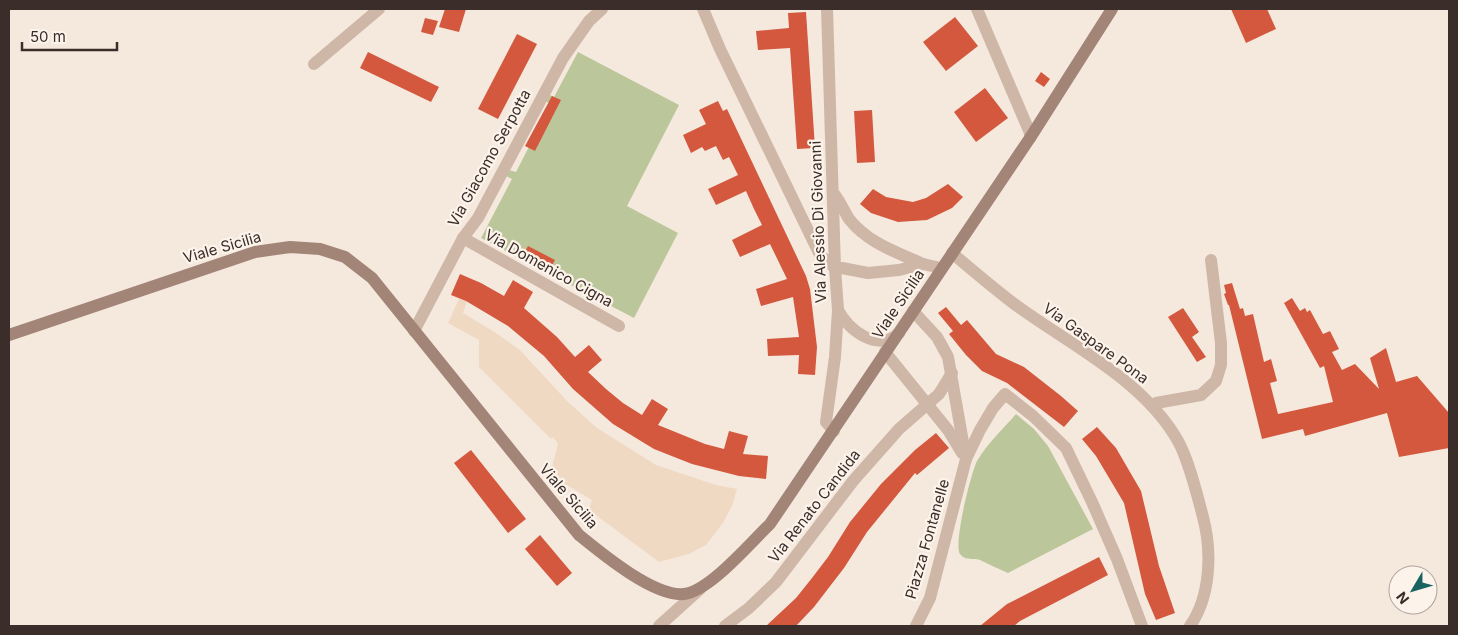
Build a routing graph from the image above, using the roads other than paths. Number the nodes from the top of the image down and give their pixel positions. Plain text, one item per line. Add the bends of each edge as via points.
1 (379, 9) edge
2 (602, 9) edge
3 (703, 9) edge
4 (827, 9) edge
5 (977, 9) edge
6 (1112, 9) edge
7 (314, 64) dead end
8 (1030, 138) junction
9 (834, 193) junction
10 (463, 238) junction
11 (952, 253) junction
12 (1211, 260) dead end
13 (923, 264) junction
14 (838, 268) junction
15 (941, 268) junction
16 (838, 310) junction
17 (913, 311) junction
18 (619, 326) dead end
19 (414, 331) junction
20 (899, 333) junction
21 (9, 335) edge
22 (885, 352) junction
23 (952, 373) junction
24 (928, 405) junction
25 (1152, 406) junction
26 (834, 431) junction
27 (966, 459) junction
28 (702, 587) junction
29 (659, 626) edge
30 (725, 626) edge
31 (916, 626) edge
32 (1142, 626) edge
33 (1190, 626) edge

1 - 7 street
2 - 10 street, Via Giacomo Serpotta via 589,21 563,58 478,218
3 - 14 street via 820,255
4 - 9 street, Via Alessio Di Giovanni
5 - 8 street
6 - 8 street, Viale Sicilia
8 - 11 street, Viale Sicilia
9 - 13 street via 848,217 864,234 884,247
9 - 14 street, Via Alessio Di Giovanni
10 - 18 street, Via Domenico Cigna
10 - 19 street, Via Giacomo Serpotta
11 - 15 street, Viale Sicilia
11 - 25 street, Via Gaspare Pona via 1013,303 1111,370
12 - 25 street via 1221,343 1221,365 1216,381 1201,394
13 - 14 street via 868,273
13 - 15 street
14 - 16 street, Via Alessio Di Giovanni
15 - 17 street, Viale Sicilia
16 - 20 street via 848,325 863,336 886,340
16 - 26 street, Via Alessio Di Giovanni via 826,422
17 - 20 street, Viale Sicilia
17 - 23 street via 937,337
19 - 21 street, Viale Sicilia via 372,278 346,257 290,247 255,252 222,262
19 - 28 street, Viale Sicilia via 579,535 610,561 667,592 685,594
20 - 22 street, Viale Sicilia
22 - 24 street
22 - 26 street, Viale Sicilia
23 - 24 street, Via Renato Candida via 940,394
23 - 27 street
24 - 27 street
24 - 30 street, Via Renato Candida via 899,429 853,481 776,582
25 - 33 street, Via Gaspare Pona via 1178,442 1207,532 1209,564 1205,588
26 - 28 street, Viale Sicilia via 770,524
27 - 31 street, Piazza Fontanelle via 930,598
27 - 32 street via 993,408 1005,394 1033,416 1066,448 1117,559
28 - 29 street

